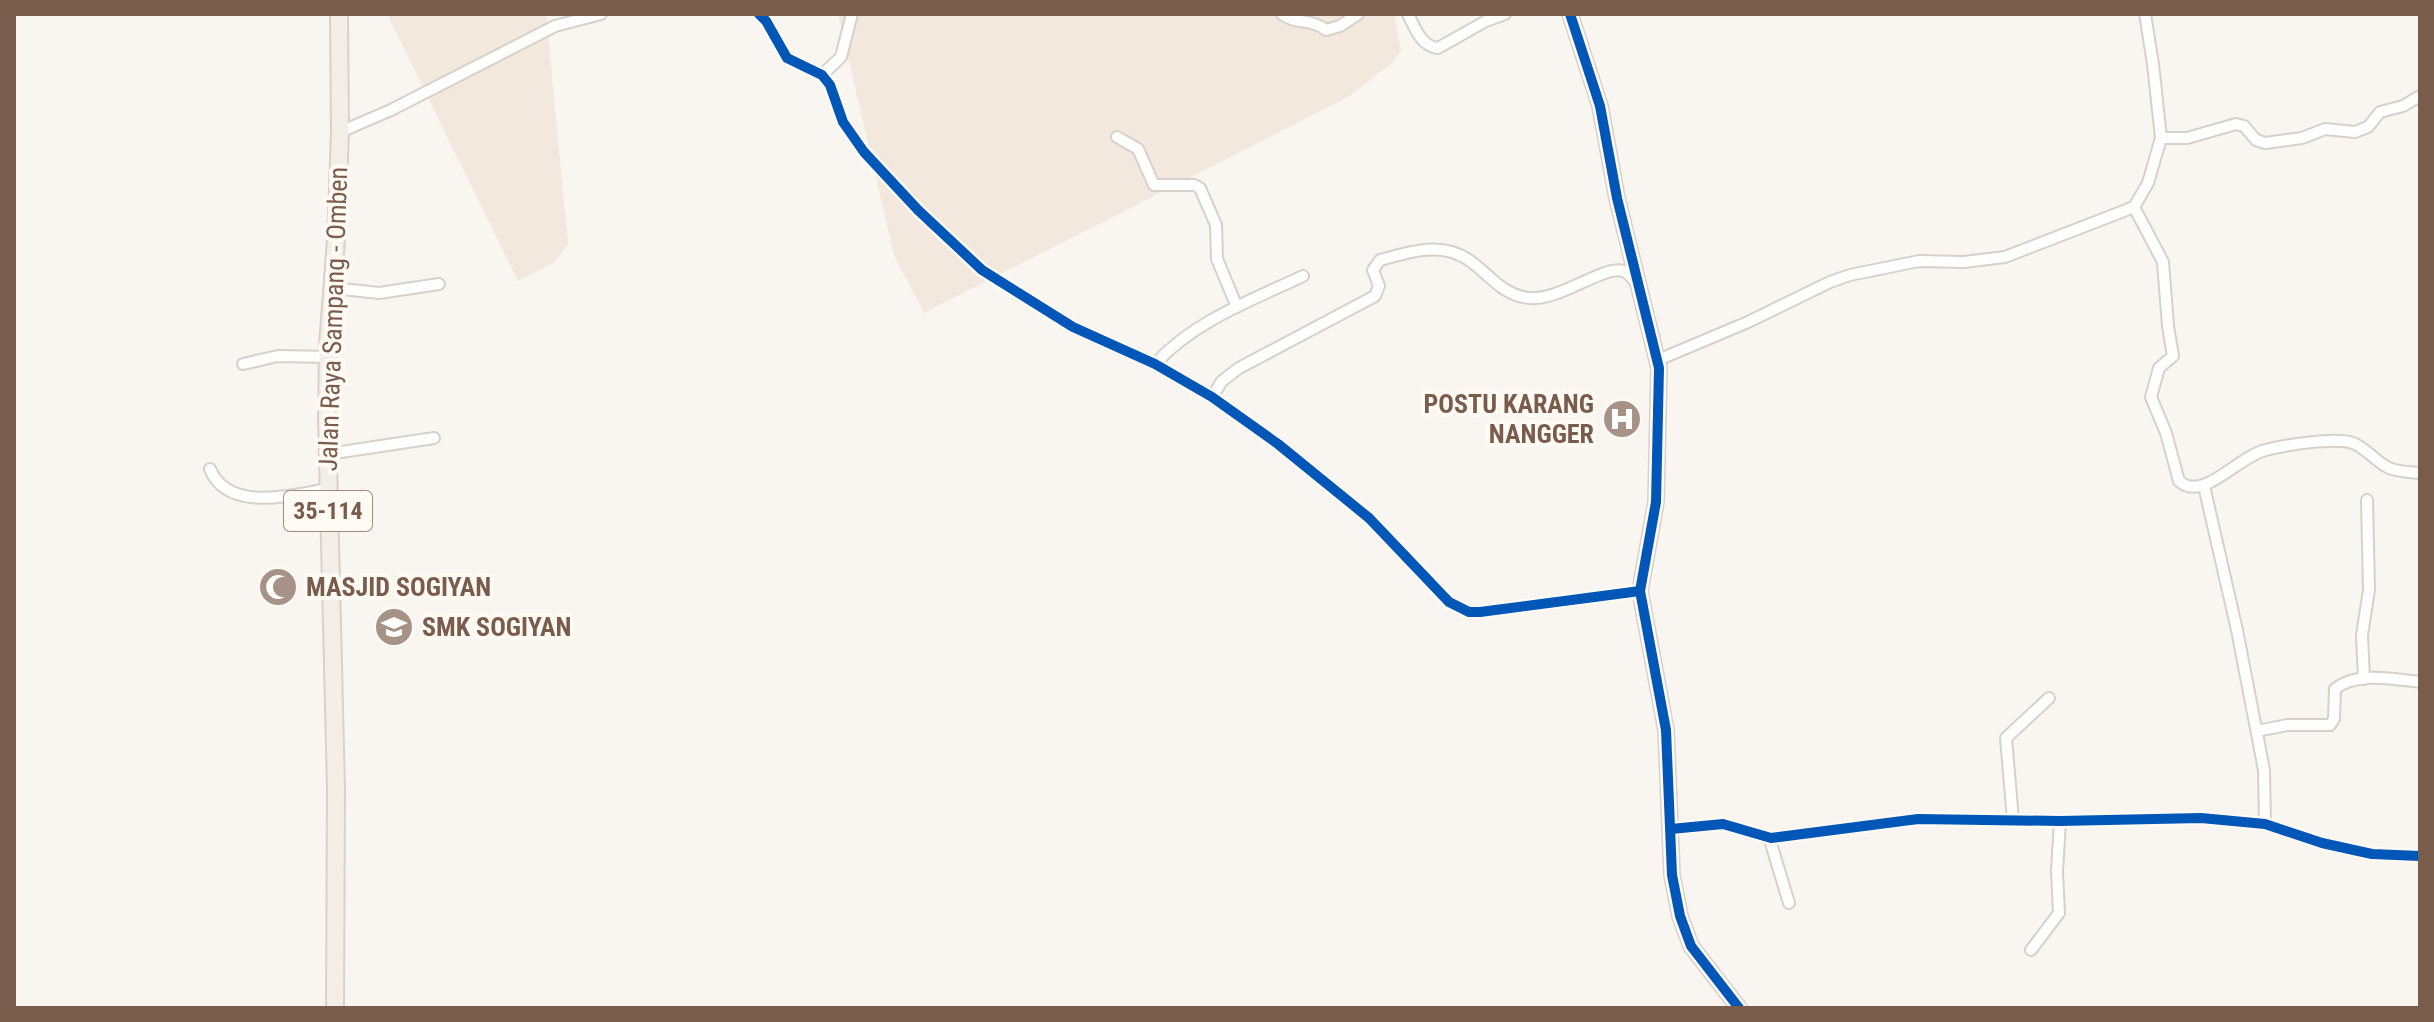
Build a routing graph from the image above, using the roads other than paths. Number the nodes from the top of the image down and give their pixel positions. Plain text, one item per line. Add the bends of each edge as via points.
1 (339, 14) edge
2 (601, 14) edge
3 (759, 14) edge
4 (852, 14) edge
5 (1282, 14) edge
6 (1358, 14) edge
7 (1408, 14) edge
8 (1505, 14) edge
9 (1570, 14) edge
10 (2145, 14) edge
11 (822, 75) junction
12 (2420, 96) edge
13 (340, 132) junction
14 (1117, 137) dead end
15 (2161, 138) junction
16 (2134, 207) junction
17 (1303, 276) dead end
18 (1637, 283) junction
19 (439, 284) dead end
20 (333, 288) junction
21 (1237, 307) junction
22 (329, 357) junction
23 (1658, 360) junction
24 (243, 364) dead end
25 (1155, 364) junction
26 (1212, 397) junction
27 (434, 438) dead end
28 (328, 454) junction
29 (210, 469) dead end
30 (2420, 473) edge
31 (2204, 486) junction
32 (328, 489) junction
33 (2367, 500) dead end
34 (1640, 591) junction
35 (2364, 679) junction
36 (2420, 682) edge
37 (2049, 698) dead end
38 (2257, 731) junction
39 (2013, 820) junction
40 (2060, 821) junction
41 (2265, 824) junction
42 (1671, 829) junction
43 (1769, 837) junction
44 (2420, 856) edge
45 (1789, 903) dead end
46 (2031, 950) dead end
47 (335, 1008) edge
48 (1739, 1008) edge

1 - 13 main road, Jalan Raya Sampang - Omben / 35-114
2 - 13 street via 555,26
3 - 11 street via 787,58
4 - 11 street via 841,57
5 - 6 street via 1326,30
7 - 8 street via 1422,40 1438,48
9 - 18 street via 1600,106
10 - 15 street
11 - 25 street via 843,122 864,152 982,270 1073,327
12 - 15 street via 2380,112 2368,127 2355,132 2325,129 2265,143 2236,124 2187,138
13 - 20 main road, Jalan Raya Sampang - Omben / 35-114
14 - 21 street via 1138,149 1154,185 1200,188 1216,225 1217,259
15 - 16 street via 2148,183
16 - 23 street via 2005,257 1919,261 1850,275
16 - 31 street via 2163,262 2173,353 2159,368 2152,402 2179,481
17 - 21 street
18 - 23 street
18 - 26 street via 1626,272 1613,270 1551,297 1527,298 1508,293 1449,251 1427,249 1380,260 1374,267 1379,286 1375,296 1239,368
19 - 20 street via 379,293
20 - 22 main road, Jalan Raya Sampang - Omben / 35-114
21 - 25 street via 1193,330
22 - 24 street via 278,356
22 - 28 main road, Jalan Raya Sampang - Omben / 35-114
23 - 34 street via 1656,502
25 - 26 street
26 - 34 street via 1369,518 1459,608 1492,611
27 - 28 street
28 - 32 main road, Jalan Raya Sampang - Omben / 35-114
29 - 32 street via 220,486 241,495 285,498
30 - 31 street via 2389,468 2357,445 2341,441 2253,454
31 - 38 street
32 - 47 main road, Jalan Raya Sampang - Omben / 35-114
33 - 35 street
34 - 42 street via 1666,730
35 - 36 street
35 - 38 street via 2335,689 2330,725
37 - 39 street via 2006,738
38 - 41 street
39 - 40 street
39 - 43 street via 1918,819
40 - 41 street via 2201,818
40 - 46 street via 2059,913
41 - 44 street via 2372,854
42 - 43 street via 1723,824
42 - 48 street via 1672,875 1691,946
43 - 45 street

